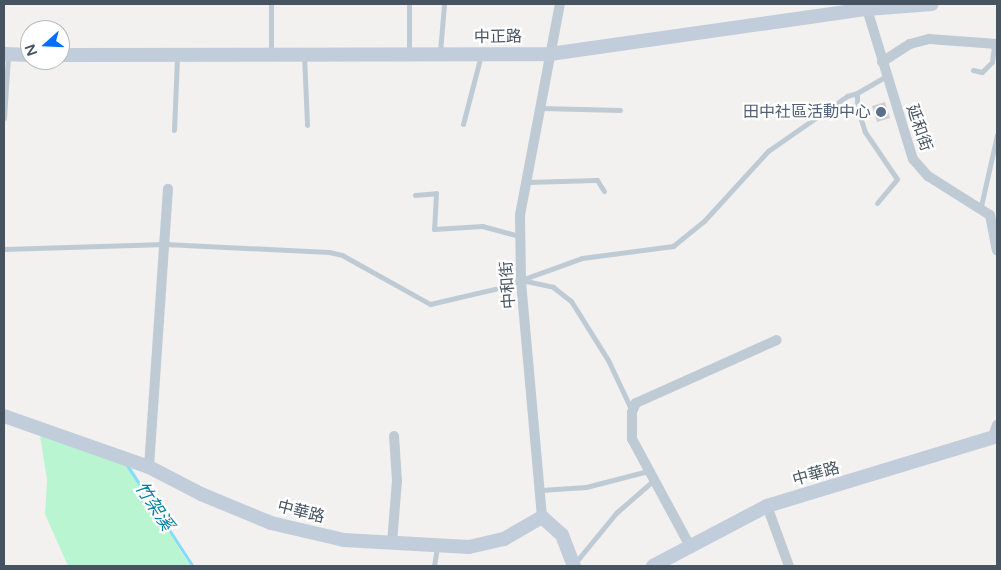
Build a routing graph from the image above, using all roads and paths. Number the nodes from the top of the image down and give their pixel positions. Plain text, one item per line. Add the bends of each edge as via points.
1 (272, 4) edge
2 (409, 4) edge
3 (444, 4) edge
4 (560, 4) edge
5 (932, 4) edge
6 (867, 9) junction
7 (995, 45) edge
8 (6, 54) edge
9 (550, 54) junction
10 (20, 55) edge
11 (70, 55) edge
12 (271, 55) junction
13 (304, 55) junction
14 (409, 55) junction
15 (440, 55) junction
16 (481, 55) junction
17 (177, 57) junction
18 (882, 62) junction
19 (973, 70) dead end
20 (886, 76) junction
21 (857, 93) junction
22 (541, 108) junction
23 (620, 110) dead end
24 (4, 118) edge
25 (463, 124) dead end
26 (307, 125) dead end
27 (174, 130) dead end
28 (997, 135) edge
29 (527, 182) junction
30 (168, 189) dead end
31 (604, 191) dead end
32 (416, 195) dead end
33 (877, 203) dead end
34 (981, 206) junction
35 (993, 215) edge
36 (521, 236) junction
37 (164, 244) junction
38 (4, 248) edge
39 (997, 250) edge
40 (521, 280) junction
41 (777, 340) dead end
42 (632, 412) junction
43 (4, 416) edge
44 (996, 432) edge
45 (394, 436) dead end
46 (150, 467) junction
47 (651, 476) junction
48 (541, 490) junction
49 (767, 506) junction
50 (542, 517) junction
51 (392, 543) junction
52 (437, 546) junction
53 (691, 548) junction
54 (434, 566) edge
55 (574, 566) edge
56 (653, 566) edge
57 (789, 566) edge

1 - 12 lane
2 - 14 lane
3 - 15 lane
4 - 9 street, 中和街
5 - 6 street, 中正路
6 - 9 street, 中正路
6 - 18 street, 延和街
7 - 18 street via 929,39 910,44
7 - 19 lane via 992,62 982,72
8 - 10 street
8 - 24 lane
9 - 16 street, 中正路
9 - 22 street, 中和街
11 - 17 street, 中正路
12 - 13 street, 中正路
12 - 17 street, 中正路
13 - 14 street, 中正路
13 - 26 lane
14 - 15 street, 中正路
15 - 16 street, 中正路
16 - 25 lane
17 - 27 lane
18 - 20 street, 延和街
20 - 21 lane
20 - 34 street, 延和街 via 919,168
21 - 33 lane via 857,108 865,132 897,179
21 - 40 lane via 823,111 768,151 704,221 674,246 582,258
22 - 23 lane
22 - 29 street, 中和街
28 - 34 lane
29 - 31 lane via 597,180
29 - 36 street, 中和街
30 - 37 street
32 - 36 lane via 436,193 434,229 482,226
34 - 35 street, 延和街
35 - 39 street, 延和街
36 - 40 street, 中和街
37 - 38 lane
37 - 40 lane via 329,252 342,255 430,304
37 - 46 street
40 - 42 lane via 553,287 571,301 608,360
40 - 48 street, 中和街
41 - 42 street via 636,403
42 - 47 street via 632,439
43 - 46 street, 中華路
44 - 49 street, 中華路
45 - 51 street via 397,481
46 - 51 street, 中華路 via 201,494 271,523 344,540
47 - 48 lane via 586,487
47 - 53 street
47 - 55 lane via 616,513
48 - 50 street, 中和街
49 - 53 street, 中華路 via 731,523
49 - 57 street
50 - 52 street, 中華路 via 512,535 484,545
50 - 55 street via 562,535
51 - 52 street, 中華路
52 - 54 lane
53 - 56 street, 中華路

